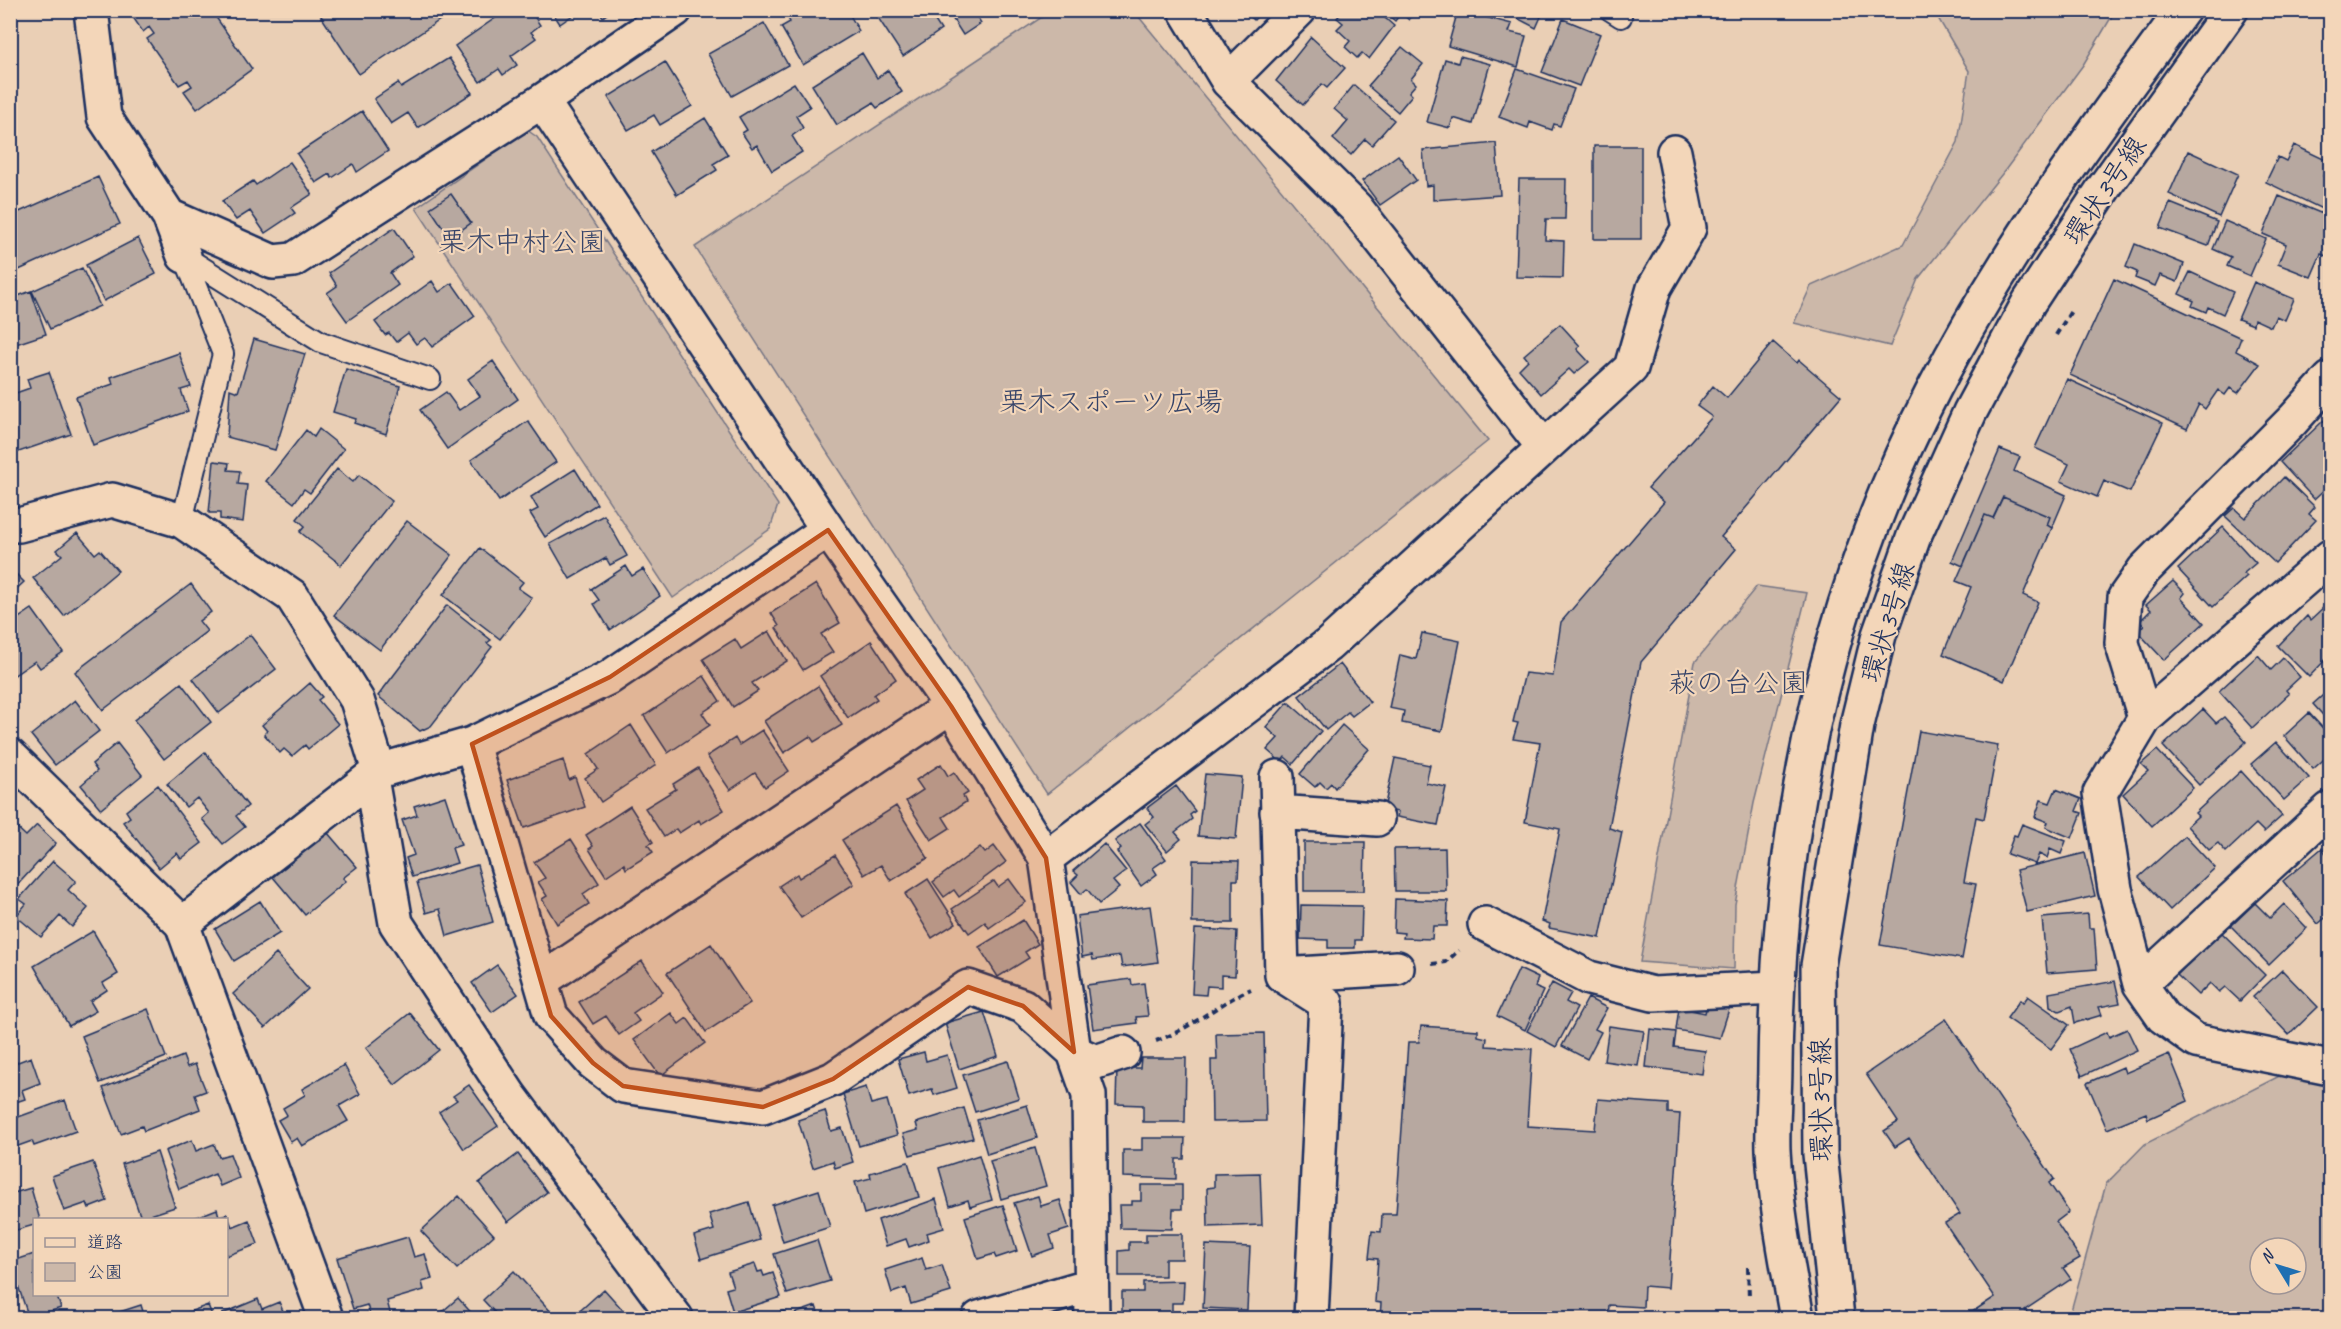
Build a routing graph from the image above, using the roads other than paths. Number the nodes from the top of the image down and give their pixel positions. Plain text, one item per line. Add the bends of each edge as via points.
1 (91, 10) edge
2 (675, 10) edge
3 (1185, 10) edge
4 (1299, 10) edge
5 (2183, 10) edge
6 (2231, 10) edge
7 (1228, 81) junction
8 (542, 101) junction
9 (1674, 152) dead end
10 (169, 216) junction
11 (184, 256) junction
12 (430, 379) dead end
13 (2331, 379) edge
14 (1544, 446) junction
15 (182, 521) junction
16 (10, 524) edge
17 (828, 530) junction
18 (2331, 556) edge
19 (951, 706) junction
20 (2145, 718) junction
21 (472, 744) junction
22 (10, 756) edge
23 (375, 775) junction
24 (1277, 777) dead end
25 (2331, 809) edge
26 (1277, 812) junction
27 (1377, 819) dead end
28 (1046, 858) junction
29 (182, 924) junction
30 (1485, 924) road end
31 (1397, 968) road end
32 (1282, 975) junction
33 (541, 981) junction
34 (2140, 984) junction
35 (1776, 988) junction
36 (1074, 1052) junction
37 (1123, 1053) road end
38 (2324, 1060) edge
39 (1091, 1285) junction
40 (326, 1318) edge
41 (676, 1318) edge
42 (979, 1318) edge
43 (1092, 1318) edge
44 (1311, 1318) edge
45 (1797, 1318) edge
46 (1837, 1318) edge

1 - 10 street via 104,117
2 - 8 street
3 - 7 street
4 - 7 street
5 - 35 street, 環状3号線 via 2086,142 2003,267 1934,389 1881,501 1841,611 1814,715 1791,841
6 - 46 street, 環状3号線 via 2105,186 2029,302 1970,412 1914,536 1880,635 1857,725 1818,966 1820,1154
7 - 14 street via 1356,208
8 - 10 street via 293,260 273,262
8 - 17 street
9 - 14 street via 1689,228 1654,288 1631,368
10 - 11 street
11 - 12 lane via 321,342
11 - 15 lane via 223,354
13 - 20 street via 2144,570 2125,597 2122,643
14 - 28 street via 1328,645
15 - 16 street via 112,500 19,525
15 - 23 street via 292,596 357,700
17 - 19 street
17 - 21 street via 610,677
18 - 20 street
19 - 28 street
19 - 33 street
20 - 34 street via 2100,793 2115,890
21 - 23 street
21 - 33 street
22 - 29 street
23 - 29 street
23 - 41 street via 396,923 510,1096
24 - 26 street
25 - 34 street
26 - 27 street
26 - 32 street
28 - 36 street
29 - 40 street
30 - 35 street via 1589,978 1653,994
31 - 32 street
32 - 44 street via 1326,1003
33 - 36 street via 551,1016 593,1063 623,1086 763,1107 833,1079 968,987 1023,1006
34 - 38 street via 2163,1017 2196,1041
35 - 45 street, 環状3号線 via 1773,1149
36 - 37 street via 1096,1062
36 - 39 street via 1089,1095
39 - 42 street
39 - 43 street

